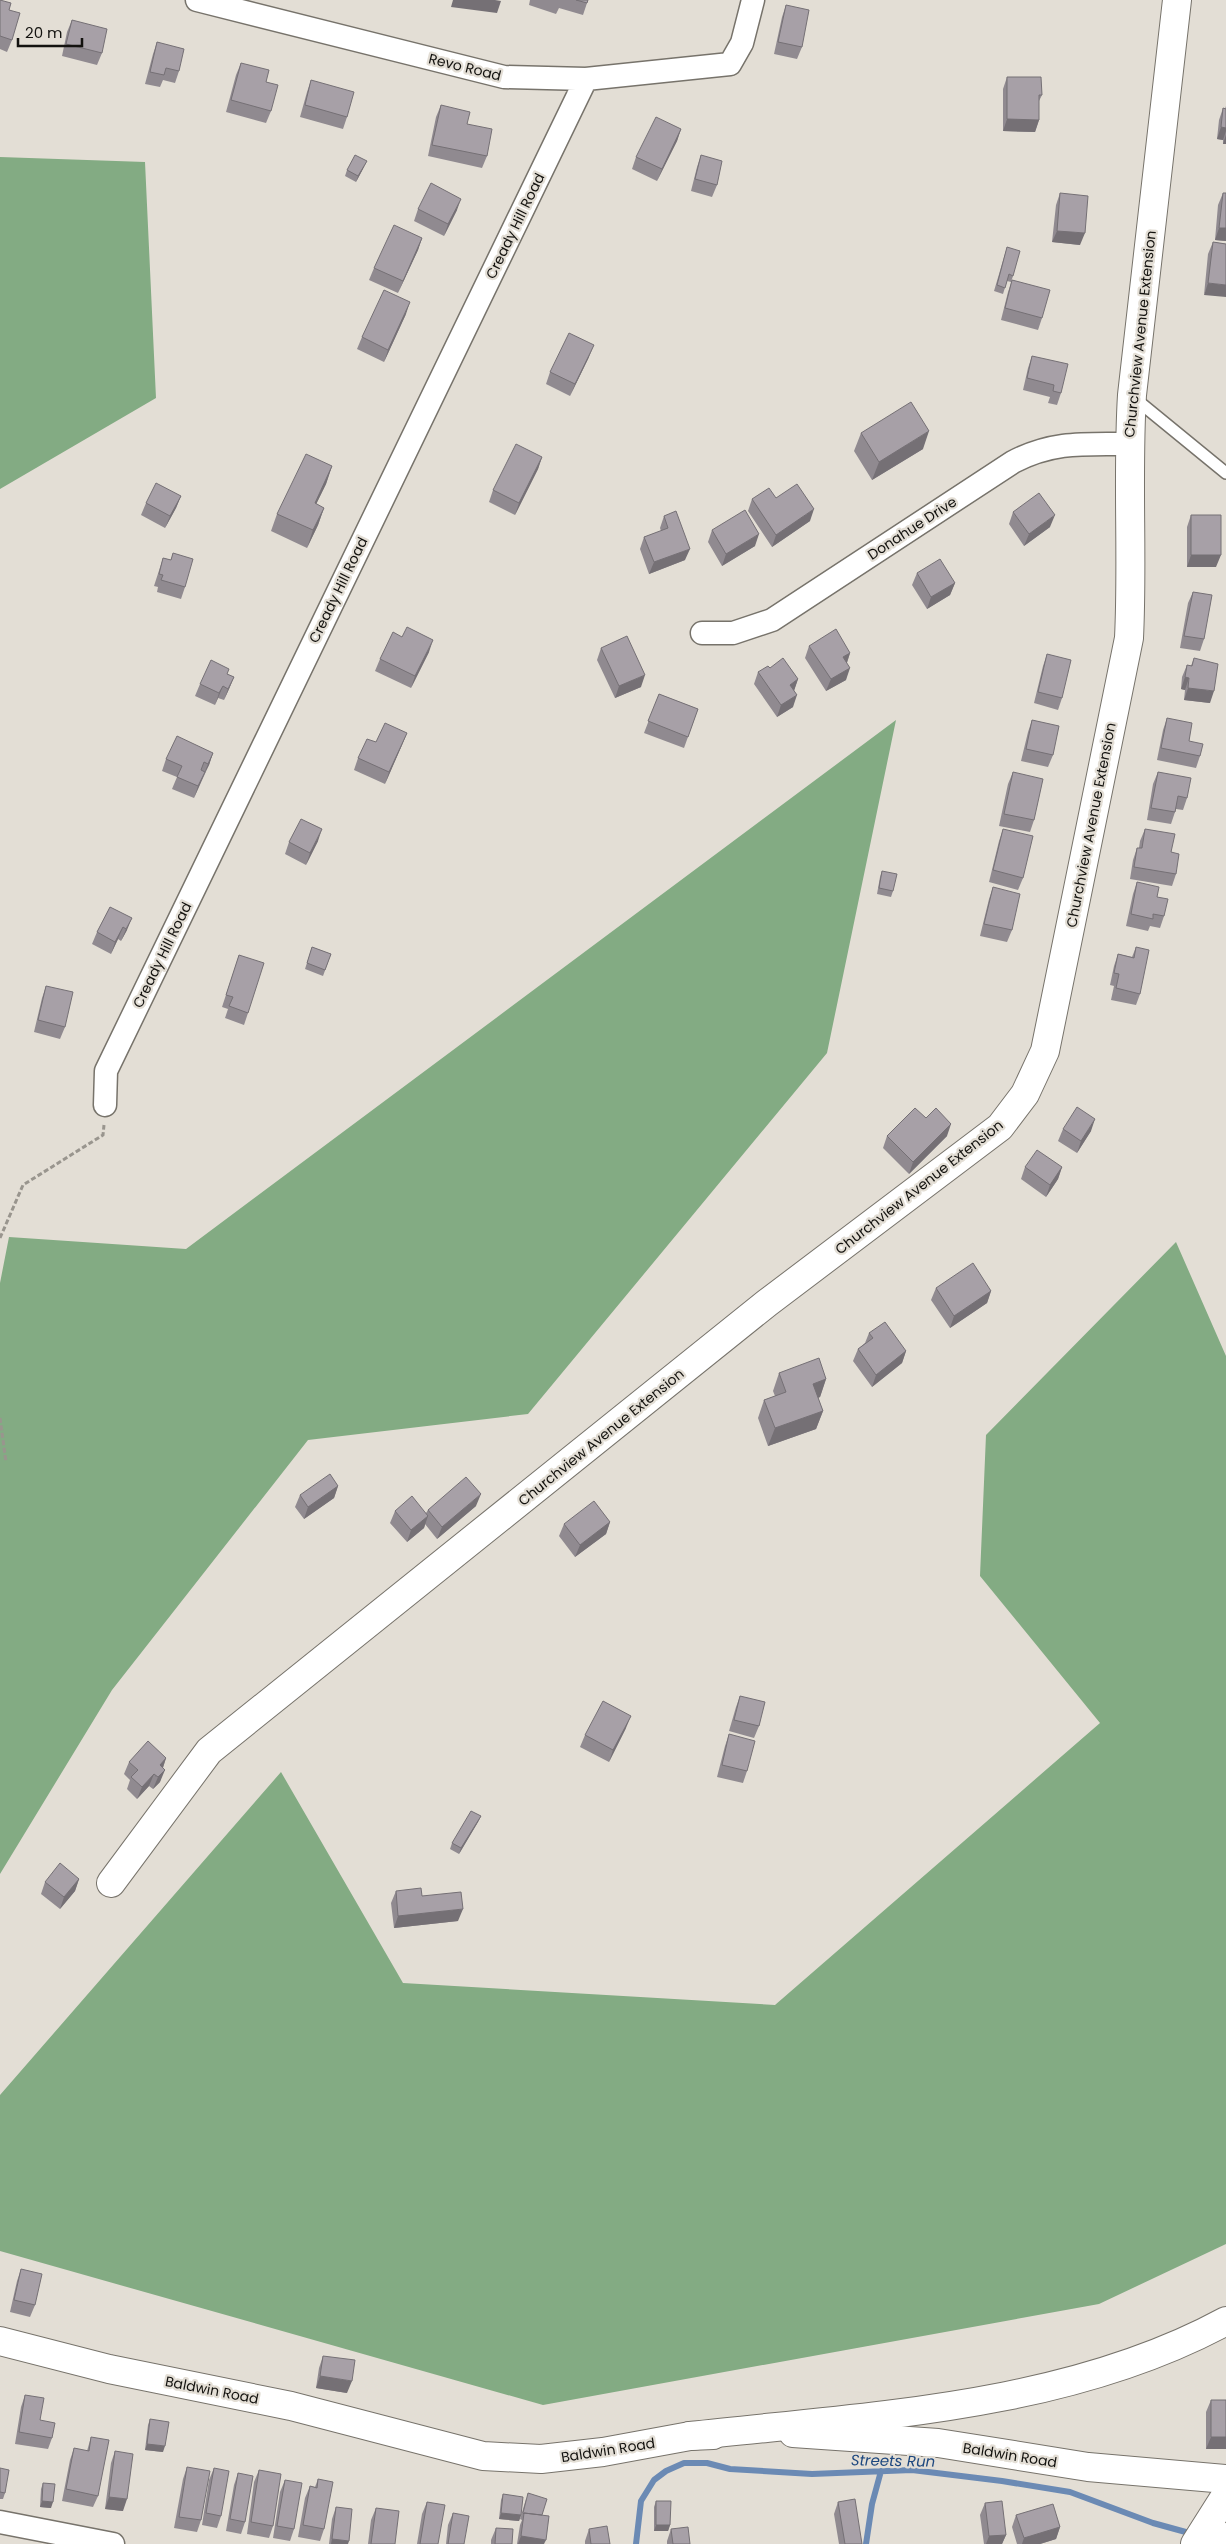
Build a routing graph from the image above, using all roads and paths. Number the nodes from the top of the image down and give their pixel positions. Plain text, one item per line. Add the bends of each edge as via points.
1 (197, 0) edge
2 (752, 0) edge
3 (1177, 0) edge
4 (586, 79) junction
5 (1132, 395) junction
6 (1129, 444) junction
7 (1226, 473) edge
8 (702, 632) dead end
9 (105, 1104) joint
10 (0, 1238) edge
11 (0, 1418) edge
12 (6, 1462) dead end
13 (111, 1883) dead end
14 (1226, 2321) edge
15 (0, 2341) edge
16 (690, 2436) junction
17 (1226, 2479) edge
18 (1226, 2495) edge
19 (0, 2522) edge
20 (1226, 2537) edge
21 (113, 2544) edge
22 (1196, 2544) edge
23 (1222, 2544) edge

1 - 4 street, Revo Road via 504,77
2 - 4 street, Revo Road via 742,43 730,64
3 - 5 street, Churchview Avenue Extension
4 - 9 street, Cready Hill Road via 110,1062 106,1071
5 - 6 street, Churchview Avenue Extension
5 - 7 lane
6 - 8 street, Donahue Drive via 1068,444 1036,450 772,620 733,633
6 - 13 street, Churchview Avenue Extension via 1129,638 1045,1051 1025,1094 1000,1127 767,1303 209,1751
9 - 10 path via 103,1135 23,1185
11 - 12 path
14 - 16 street via 1146,2356 1071,2381 996,2398
15 - 16 street, Baldwin Road via 109,2369 291,2406 482,2456 541,2460
16 - 17 street, Baldwin Road via 770,2431 938,2443 1088,2467
18 - 22 street
19 - 21 street
20 - 23 street

